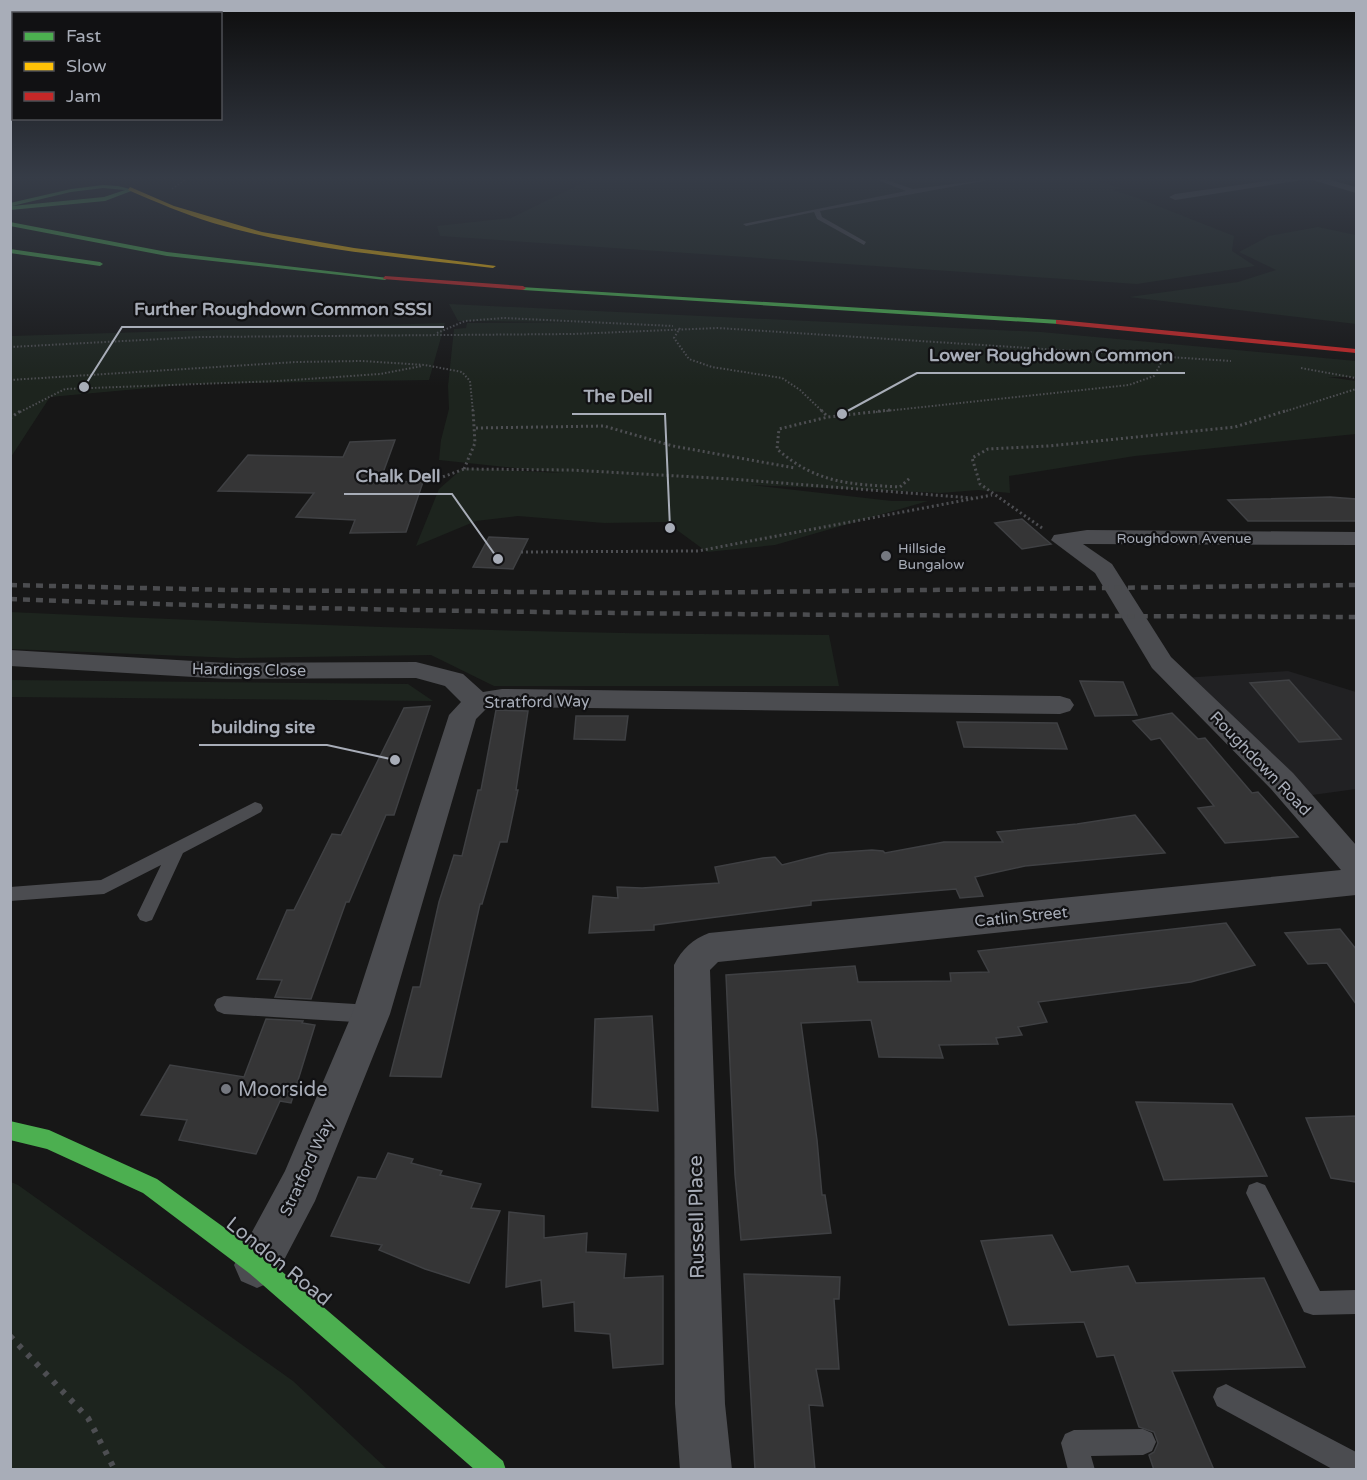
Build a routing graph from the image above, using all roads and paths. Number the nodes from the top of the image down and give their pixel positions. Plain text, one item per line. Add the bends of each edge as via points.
1 (133, 248) edge
2 (217, 248) edge
3 (352, 248) edge
4 (10, 251) edge
5 (119, 266) dead end
6 (508, 267) dead end
7 (354, 289) dead end
8 (763, 289) dead end
9 (715, 291) junction
10 (680, 327) junction
11 (434, 335) junction
12 (10, 347) edge
13 (1356, 351) edge
14 (1156, 356) junction
15 (1240, 362) dead end
16 (425, 365) junction
17 (1297, 368) dead end
18 (1356, 378) edge
19 (10, 380) edge
20 (1356, 389) edge
21 (828, 417) junction
22 (10, 418) edge
23 (476, 428) junction
24 (795, 468) junction
25 (464, 469) junction
26 (910, 478) dead end
27 (429, 482) dead end
28 (993, 494) junction
29 (972, 498) junction
30 (1356, 538) edge
31 (1062, 540) junction
32 (522, 552) dead end
33 (10, 658) edge
34 (477, 702) junction
35 (1060, 705) dead end
36 (255, 808) dead end
37 (176, 851) junction
38 (1356, 866) edge
39 (1356, 882) edge
40 (10, 894) edge
41 (146, 915) dead end
42 (692, 965) joint
43 (224, 1005) dead end
44 (371, 1014) junction
45 (10, 1130) edge
46 (1257, 1193) dead end
47 (257, 1265) junction
48 (1356, 1302) edge
49 (10, 1336) edge
50 (1226, 1397) dead end
51 (1143, 1442) dead end
52 (116, 1470) edge
53 (494, 1470) edge
54 (706, 1470) edge
55 (1082, 1470) edge
56 (1351, 1470) edge

1 - 9 main road via 294,272 401,281
2 - 9 main road via 440,271
3 - 6 main road
4 - 5 main road
7 - 9 main road via 668,302
8 - 9 main road
9 - 13 main road
10 - 11 path via 573,334
10 - 11 path via 504,318 465,321
10 - 14 path
10 - 21 path via 674,338 689,358 712,367 782,378
11 - 12 path via 200,337
14 - 15 path
14 - 21 path via 1161,363 1154,376 1129,385
16 - 19 path via 296,362
16 - 22 path via 380,374 301,380 65,390
16 - 23 path via 462,372 470,381
17 - 18 path
20 - 28 path via 1235,427 988,449 972,458 980,484
21 - 24 path via 779,429 777,449
23 - 24 path via 604,426 673,446
23 - 25 path via 475,443
24 - 26 path via 838,483 900,487
25 - 27 path
25 - 29 path via 571,470 730,479
28 - 29 path
28 - 31 path
29 - 32 path via 698,551
30 - 31 street, Roughdown Avenue
31 - 38 street, Roughdown Road via 1104,569 1161,662 1282,781
33 - 34 street, Hardings Close via 227,671 416,670 454,680
34 - 35 street, Stratford Way via 502,698
34 - 44 street, Stratford Way via 463,715
36 - 37 lane
37 - 40 lane via 104,887
37 - 41 lane
39 - 42 street, Catlin Street via 709,948
42 - 54 street, Russell Place via 700,1404
43 - 44 lane
44 - 47 street, Stratford Way via 300,1186
45 - 47 main road, London Road via 49,1140 150,1186
46 - 48 lane via 1313,1303
47 - 53 main road, London Road
49 - 52 path via 88,1418
50 - 56 lane via 1348,1462
51 - 55 lane via 1074,1443

